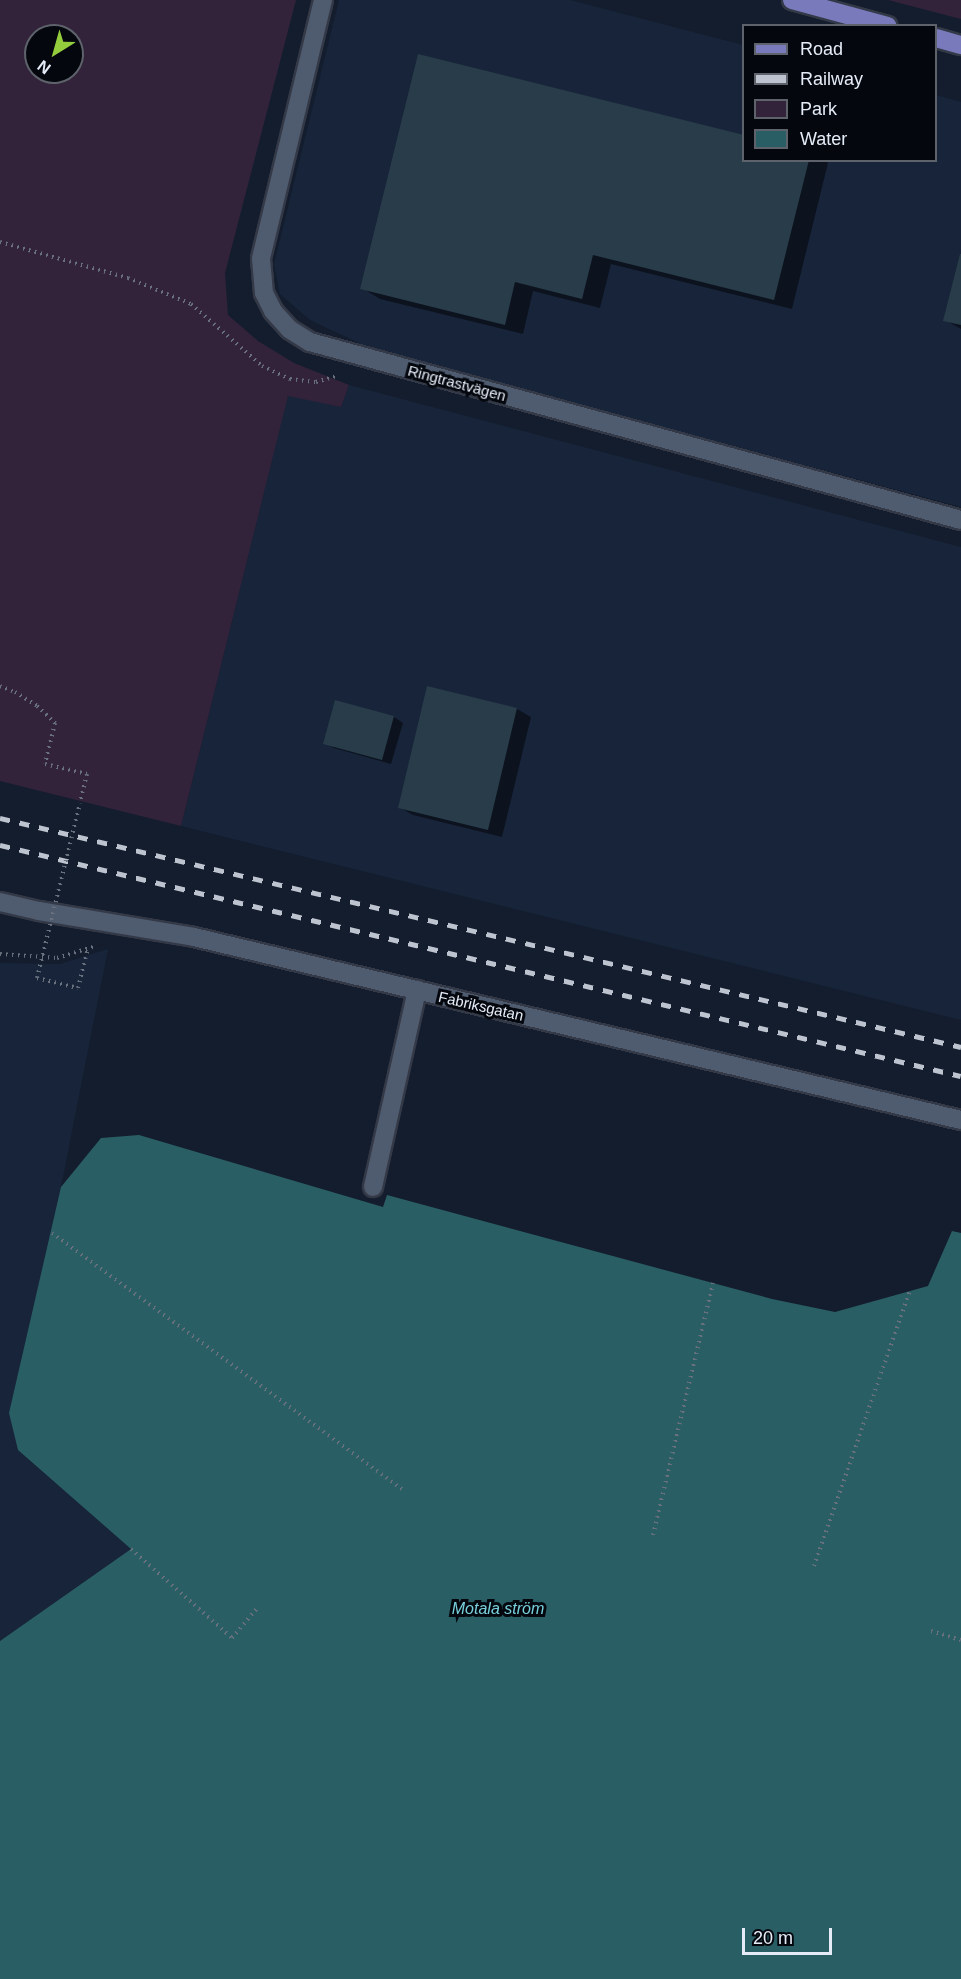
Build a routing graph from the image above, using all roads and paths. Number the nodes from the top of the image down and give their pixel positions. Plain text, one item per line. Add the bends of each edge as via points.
1 (323, 0) edge
2 (792, 0) edge
3 (881, 24) edge
4 (937, 38) edge
5 (961, 45) edge
6 (0, 242) edge
7 (375, 360) junction
8 (961, 520) edge
9 (0, 686) edge
10 (0, 902) edge
11 (87, 951) dead end
12 (417, 990) junction
13 (961, 1120) edge
14 (373, 1187) dead end
15 (52, 1233) dead end
16 (713, 1283) dead end
17 (910, 1291) dead end
18 (402, 1489) dead end
19 (653, 1535) dead end
20 (131, 1549) dead end
21 (814, 1566) dead end
22 (258, 1607) dead end
23 (931, 1631) dead end
24 (961, 1640) edge

1 - 7 street, Ringtrastvägen via 261,259 261,273 270,305 289,329 310,342
2 - 3 main road
4 - 5 main road
6 - 7 path via 128,278 191,304 262,366 290,379 316,382 352,372
7 - 8 street, Ringtrastvägen
9 - 11 path, bridge via 23,696 55,723 45,764 87,774 37,978 78,988
10 - 12 street, Fabriksgatan via 194,937
12 - 13 street, Fabriksgatan
12 - 14 street
15 - 18 path
16 - 19 path
17 - 21 path
20 - 22 path via 232,1638
23 - 24 path

